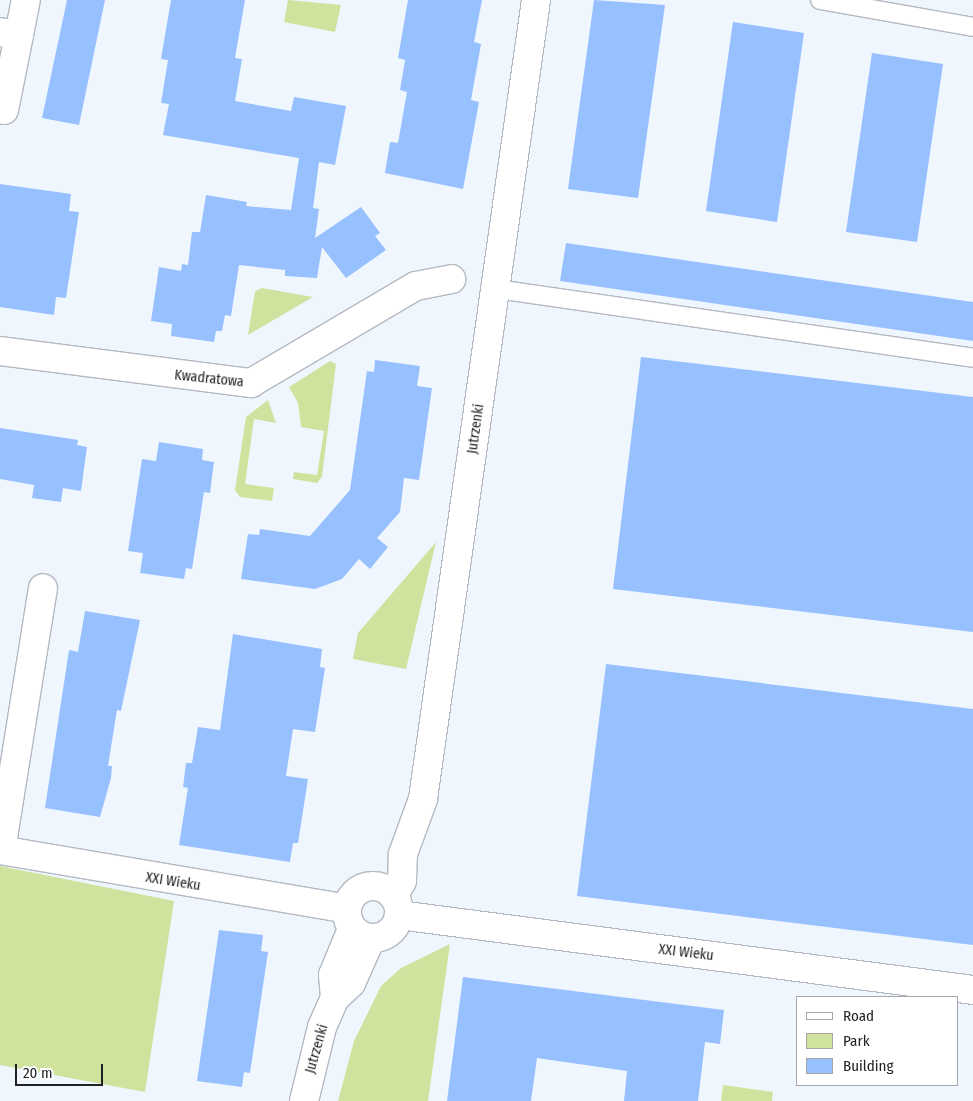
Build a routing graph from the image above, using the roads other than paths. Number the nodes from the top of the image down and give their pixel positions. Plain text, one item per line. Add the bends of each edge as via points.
1 (26, 0) edge
2 (536, 0) edge
3 (820, 0) edge
4 (973, 27) edge
5 (10, 33) edge
6 (4, 110) dead end
7 (451, 279) dead end
8 (496, 288) junction
9 (0, 351) edge
10 (973, 358) edge
11 (43, 588) dead end
12 (0, 850) edge
13 (389, 899) junction
14 (357, 925) junction
15 (973, 990) edge
16 (304, 1101) edge

1 - 5 street
2 - 8 street, Jutrzenki
3 - 4 lane
5 - 6 street
7 - 9 street, Kwadratowa via 416,286 251,383
8 - 10 lane
8 - 13 street, Jutrzenki via 423,799 403,854 404,872
11 - 12 street
12 - 14 street, XXI Wieku
13 - 14 street, Jutrzenki via 354,894
13 - 14 street, Jutrzenki via 386,935
13 - 15 street, XXI Wieku
14 - 16 street, Jutrzenki via 351,983 335,998 322,1027

